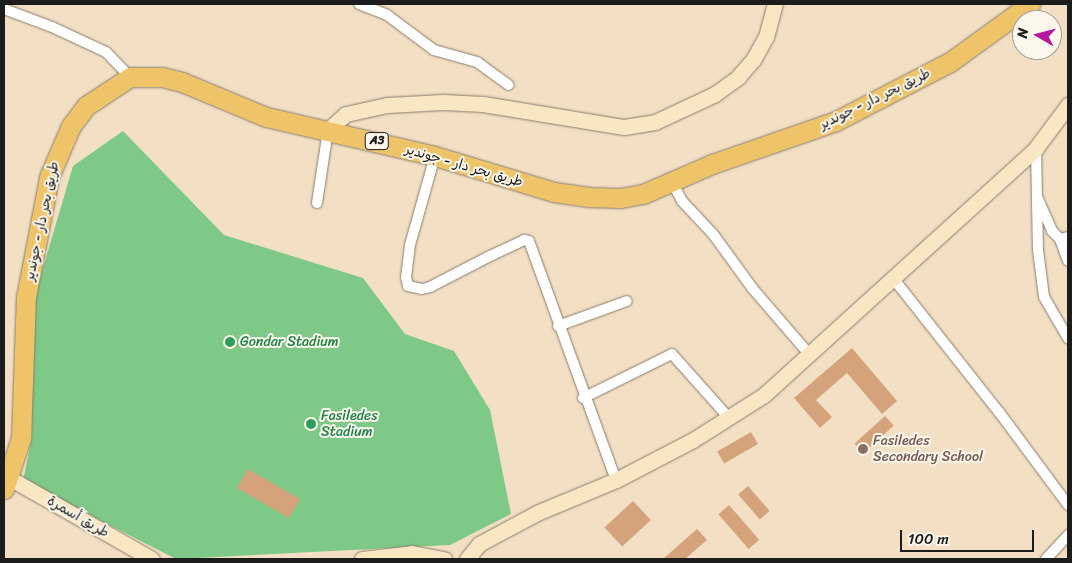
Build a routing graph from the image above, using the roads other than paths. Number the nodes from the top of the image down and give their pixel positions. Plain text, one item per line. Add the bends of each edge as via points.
1 (359, 4) edge
2 (775, 4) edge
3 (1030, 4) edge
4 (4, 9) edge
5 (130, 77) junction
6 (509, 85) dead end
7 (1068, 105) edge
8 (328, 130) junction
9 (1036, 148) junction
10 (435, 156) junction
11 (672, 182) junction
12 (1035, 192) junction
13 (317, 203) dead end
14 (1064, 238) edge
15 (1068, 261) edge
16 (893, 278) junction
17 (628, 301) dead end
18 (558, 326) junction
19 (1068, 338) edge
20 (810, 355) junction
21 (583, 398) junction
22 (729, 418) junction
23 (5, 480) edge
24 (616, 480) junction
25 (1068, 505) edge
26 (1068, 535) edge
27 (152, 559) edge
28 (362, 559) edge
29 (444, 559) edge
30 (467, 559) edge
31 (1046, 559) edge

1 - 6 street via 395,20 434,50 477,62
2 - 8 street via 766,37 753,60 738,77 715,94 655,122 624,127 483,104 443,102 387,105 346,114
3 - 11 highway, طريق بحر دار - جوندير / A3 via 950,62 836,121
4 - 5 street via 106,52
5 - 8 highway, طريق بحر دار - جوندير / A3 via 162,77 182,82 266,116
5 - 23 highway, طريق بحر دار - جوندير via 86,106 71,126 49,177 26,297 21,438
7 - 9 street
8 - 10 highway, طريق بحر دار - جوندير / A3
8 - 13 street
9 - 12 street via 1039,168
9 - 16 street
10 - 11 highway, طريق بحر دار - جوندير / A3 via 518,182 588,197 643,194
10 - 18 street via 410,245 408,286 430,287 527,240
11 - 20 street via 682,201 713,234 753,289
12 - 14 street via 1052,231
12 - 19 street via 1044,297
14 - 15 street
16 - 20 street
16 - 25 street
17 - 18 street
18 - 21 street
20 - 22 street via 764,395
21 - 22 street via 672,354
21 - 24 street
22 - 24 street
23 - 27 street, طريق أسمرة
24 - 30 street via 530,516 480,544
26 - 31 street
28 - 29 street via 412,553

